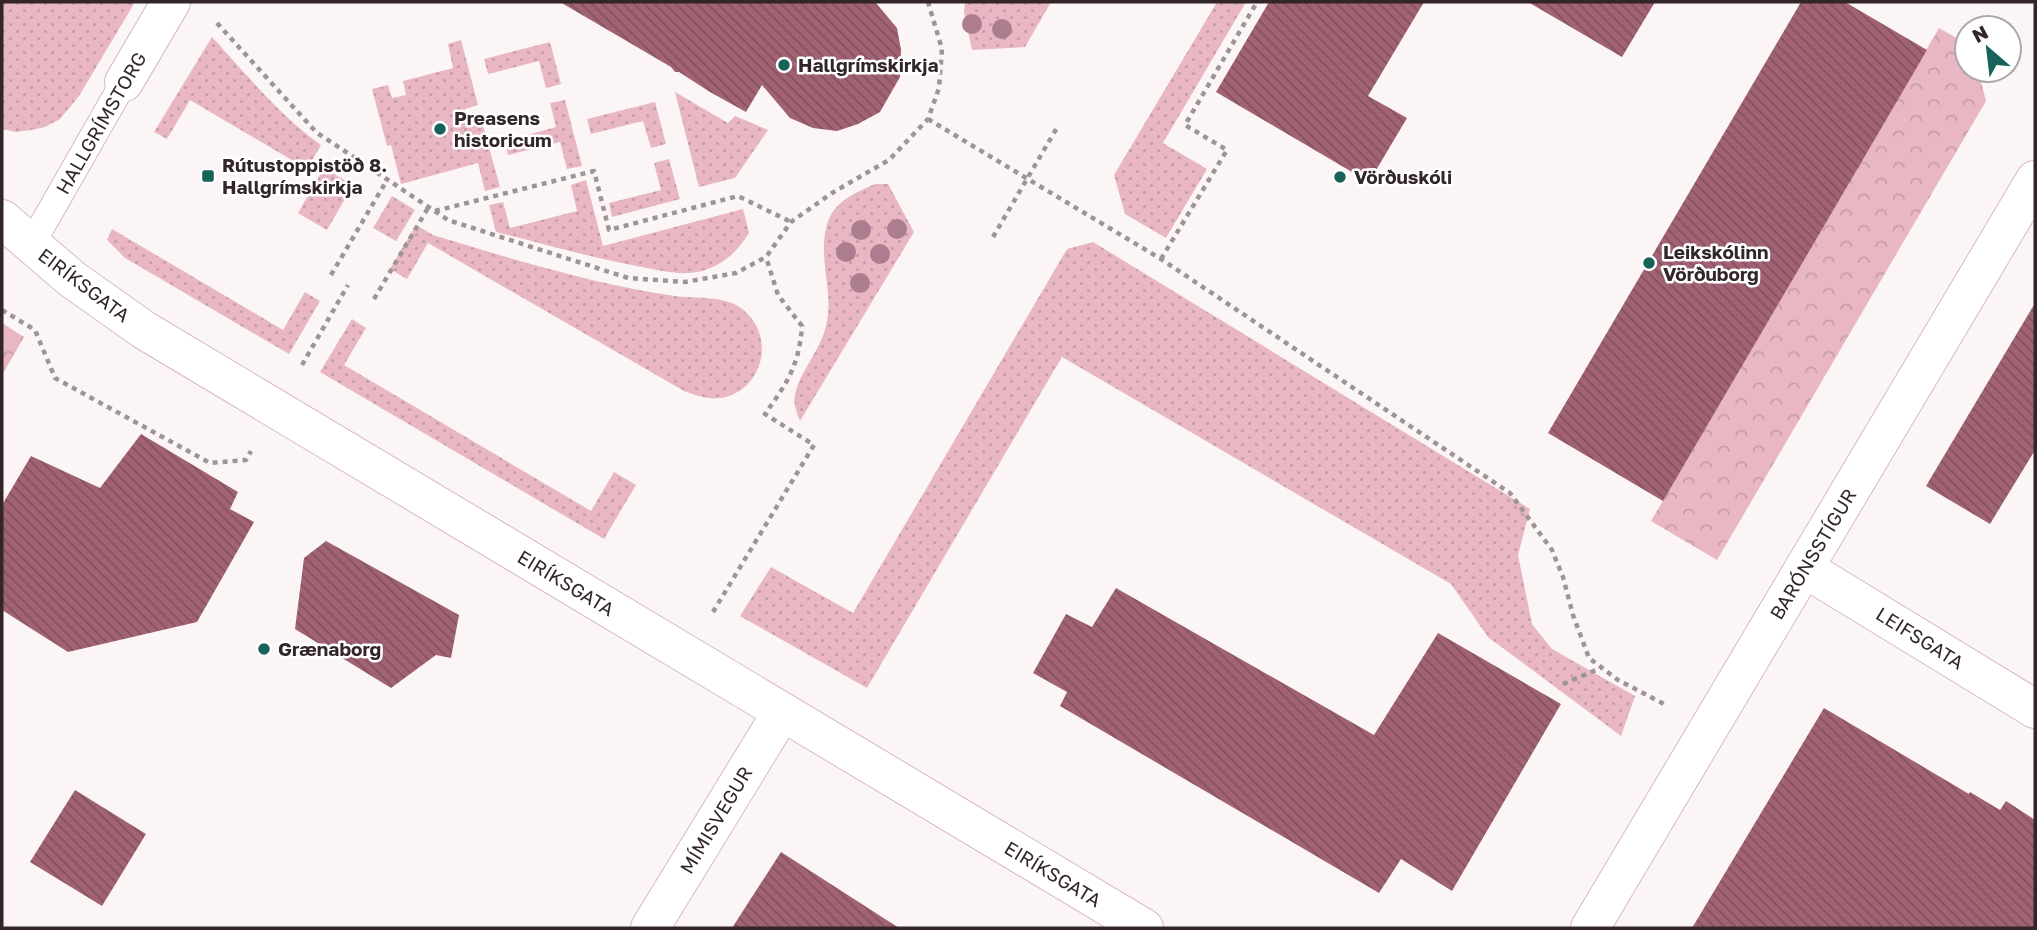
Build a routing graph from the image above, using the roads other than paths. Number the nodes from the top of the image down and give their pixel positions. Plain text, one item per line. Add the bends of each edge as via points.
1 (171, 2) edge
2 (124, 82) joint
3 (2035, 180) edge
4 (2, 219) edge
5 (31, 245) junction
6 (1804, 568) junction
7 (2035, 709) edge
8 (782, 712) junction
9 (650, 928) edge
10 (1144, 928) edge
11 (1590, 928) edge

1 - 2 street, HALLGRÍMSTORG
2 - 5 lane, HALLGRÍMSTORG
3 - 6 street, BARÓNSSTÍGUR
4 - 5 street, EIRÍKSGATA
5 - 8 street, EIRÍKSGATA via 144,330
6 - 7 street, LEIFSGATA
6 - 11 street, BARÓNSSTÍGUR
8 - 9 street, MÍMISVEGUR
8 - 10 street, EIRÍKSGATA

